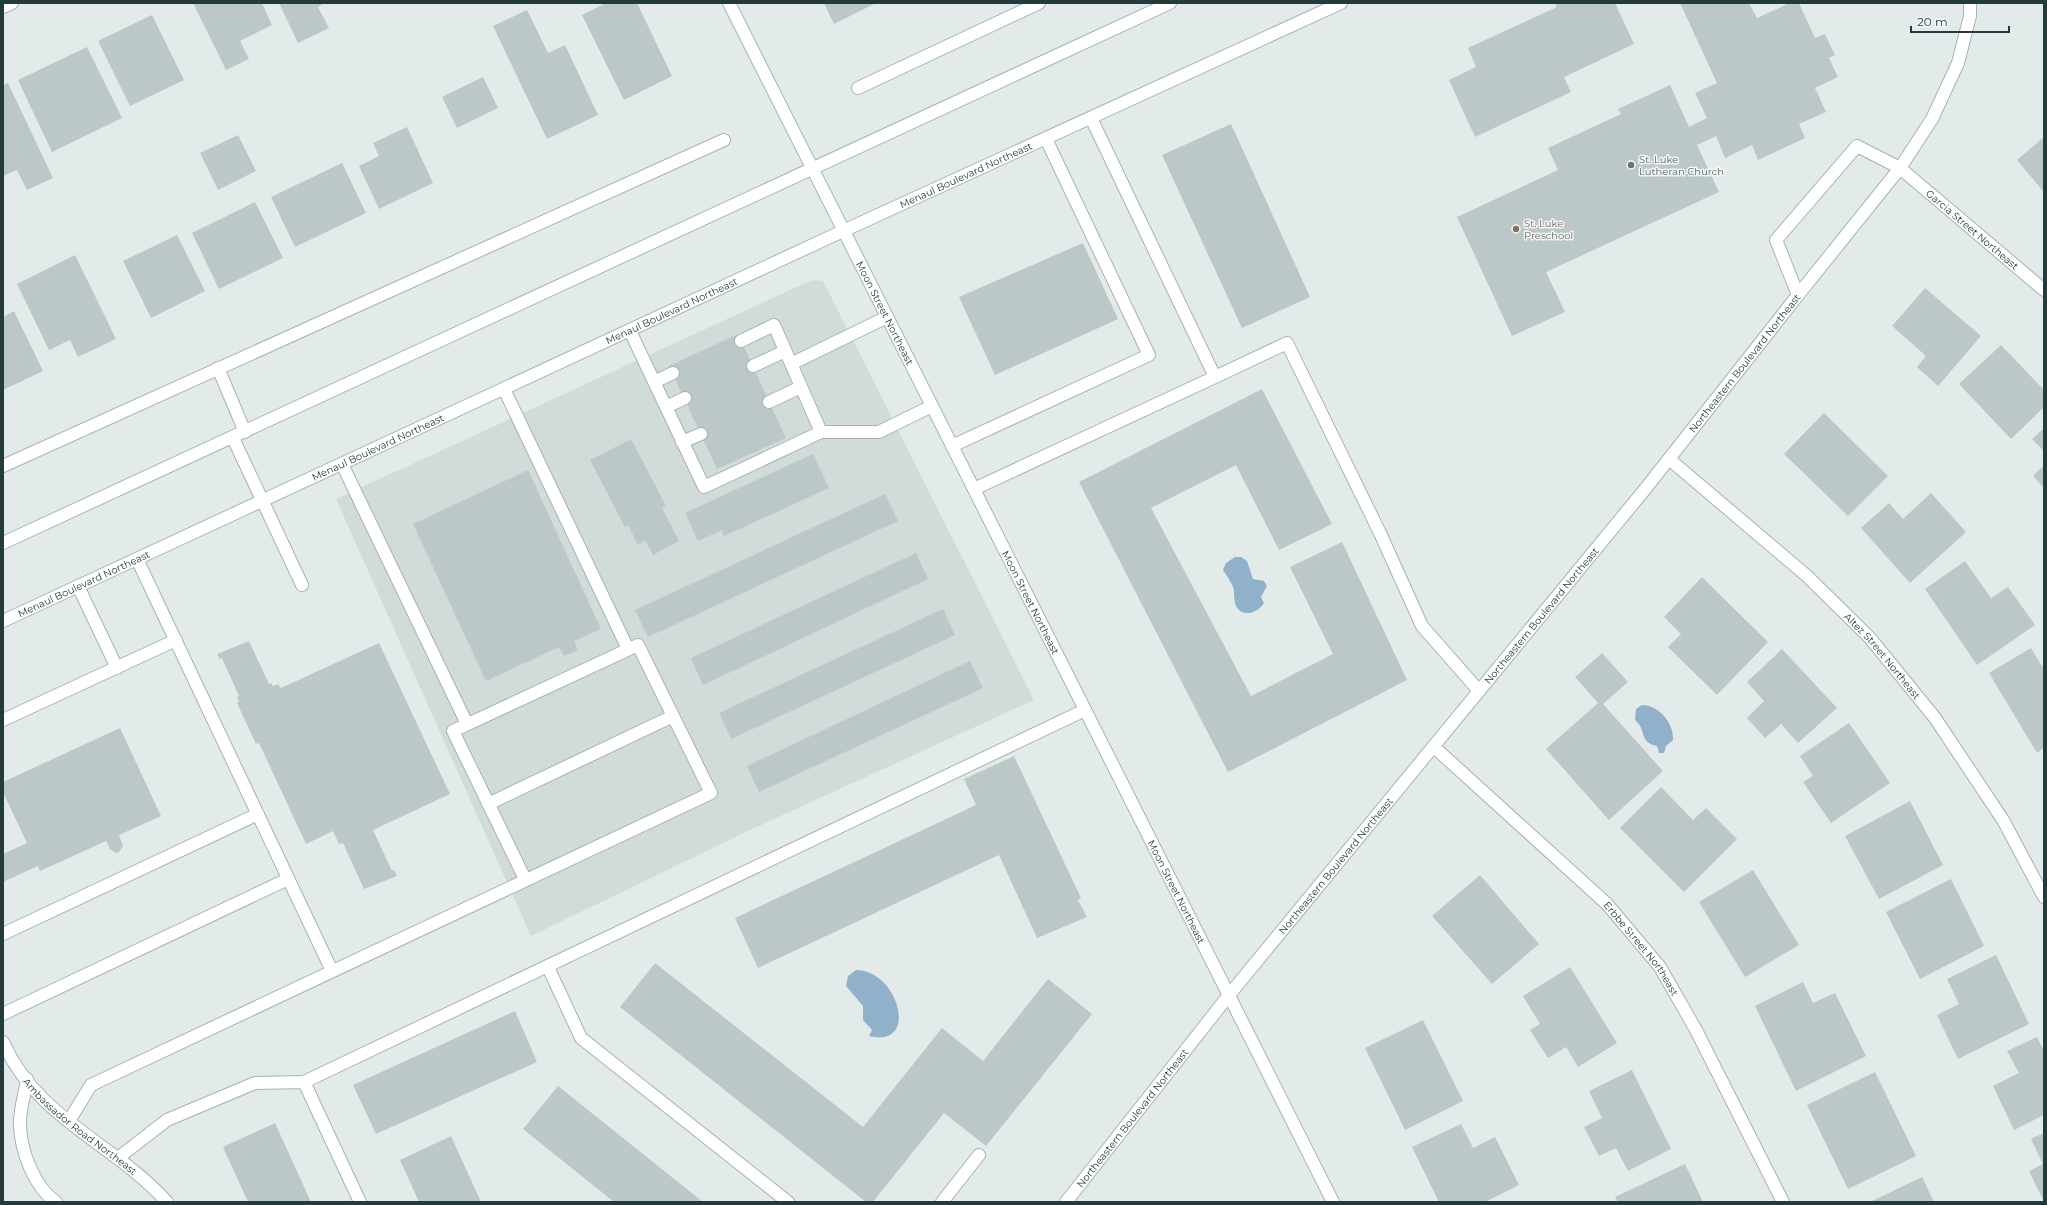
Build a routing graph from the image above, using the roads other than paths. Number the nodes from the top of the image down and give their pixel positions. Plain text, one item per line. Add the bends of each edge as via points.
1 (12, 3) edge
2 (729, 3) edge
3 (1039, 3) edge
4 (1170, 3) edge
5 (1341, 3) edge
6 (1970, 3) edge
7 (3, 7) edge
8 (1321, 7) edge
9 (858, 88) dead end
10 (1091, 118) junction
11 (724, 140) dead end
12 (1046, 140) junction
13 (812, 168) junction
14 (1900, 168) junction
15 (843, 231) junction
16 (2044, 290) edge
17 (1798, 295) junction
18 (887, 317) junction
19 (630, 331) junction
20 (741, 341) dead end
21 (785, 351) junction
22 (791, 364) junction
23 (753, 366) dead end
24 (218, 368) junction
25 (673, 373) dead end
26 (1215, 377) junction
27 (654, 382) junction
28 (801, 387) junction
29 (504, 389) junction
30 (685, 398) dead end
31 (769, 402) dead end
32 (932, 406) junction
33 (666, 407) junction
34 (245, 432) junction
35 (821, 432) junction
36 (701, 434) dead end
37 (233, 438) junction
38 (682, 442) junction
39 (952, 446) junction
40 (1669, 459) junction
41 (342, 464) junction
42 (3, 466) edge
43 (974, 489) junction
44 (261, 502) junction
45 (3, 543) edge
46 (137, 558) junction
47 (302, 585) dead end
48 (78, 586) junction
49 (3, 621) edge
50 (176, 640) junction
51 (628, 649) junction
52 (117, 668) junction
53 (1479, 691) junction
54 (1085, 710) junction
55 (673, 716) junction
56 (3, 720) edge
57 (467, 724) junction
58 (1434, 747) junction
59 (488, 804) junction
60 (258, 814) junction
61 (288, 879) junction
62 (525, 880) junction
63 (2044, 897) edge
64 (3, 934) edge
65 (548, 967) junction
66 (332, 971) junction
67 (1229, 995) junction
68 (3, 1014) edge
69 (3, 1042) edge
70 (27, 1080) junction
71 (304, 1082) junction
72 (68, 1121) junction
73 (979, 1155) dead end
74 (118, 1158) junction
75 (56, 1202) edge
76 (167, 1202) edge
77 (360, 1202) edge
78 (788, 1202) edge
79 (942, 1202) edge
80 (1066, 1202) edge
81 (1334, 1202) edge
82 (1783, 1202) edge

1 - 7 street
2 - 13 street, Moon Street Northeast
3 - 9 street
4 - 13 street
5 - 8 street, Menaul Boulevard Northeast
6 - 14 street, Northeastern Boulevard Northeast via 1970,16 1958,62 1932,119
8 - 10 street, Menaul Boulevard Northeast
10 - 12 street, Menaul Boulevard Northeast
10 - 26 street
11 - 24 street
12 - 15 street, Menaul Boulevard Northeast
12 - 39 street via 1149,355
13 - 15 street, Moon Street Northeast
13 - 34 street
14 - 16 street, Garcia Street Northeast
14 - 17 street, Northeastern Boulevard Northeast
14 - 17 street, Garcia Street Northeast via 1857,146 1776,240
15 - 18 street, Moon Street Northeast
15 - 19 street, Menaul Boulevard Northeast
17 - 40 street, Northeastern Boulevard Northeast
18 - 22 street
18 - 32 street, Moon Street Northeast
19 - 27 street
19 - 29 street, Menaul Boulevard Northeast
20 - 21 street via 774,326
21 - 22 street
21 - 23 street
22 - 28 street
24 - 34 street
24 - 42 street
25 - 27 street
26 - 43 street
26 - 53 street via 1287,343 1380,533 1422,626
27 - 33 street
28 - 31 street
28 - 35 street
29 - 41 street, Menaul Boulevard Northeast
29 - 51 street
30 - 33 street
32 - 35 street via 879,432
32 - 39 street, Moon Street Northeast
33 - 38 street
34 - 37 street
35 - 38 street via 704,487
36 - 38 street
37 - 44 street
37 - 45 street
39 - 43 street, Moon Street Northeast
40 - 53 street, Northeastern Boulevard Northeast
40 - 63 street, Altez Street Northeast via 1807,576 1870,638 1939,724 2003,820
41 - 44 street, Menaul Boulevard Northeast
41 - 57 street
43 - 54 street, Moon Street Northeast
44 - 46 street, Menaul Boulevard Northeast
44 - 47 street
46 - 48 street, Menaul Boulevard Northeast
46 - 50 street
48 - 49 street, Menaul Boulevard Northeast
48 - 52 street
50 - 52 street
50 - 60 street
51 - 55 street via 638,645
51 - 57 street
52 - 56 street
53 - 58 street, Northeastern Boulevard Northeast
54 - 65 street
54 - 67 street, Moon Street Northeast
55 - 59 street
55 - 62 street via 711,793
57 - 59 street via 453,731
58 - 67 street, Northeastern Boulevard Northeast
58 - 82 street, Erbbe Street Northeast via 1607,904 1660,967 1696,1030
59 - 62 street
60 - 61 street
60 - 64 street
61 - 66 street
61 - 68 street
62 - 66 street
65 - 71 street
65 - 78 street via 581,1038
66 - 72 street via 91,1085
67 - 80 street, Northeastern Boulevard Northeast
67 - 81 street, Moon Street Northeast
69 - 70 street, Ambassador Road Northeast via 9,1056
70 - 72 street, Ambassador Road Northeast via 39,1097
70 - 75 street via 20,1125 24,1151 33,1173 48,1197
71 - 74 street via 254,1083 167,1120
71 - 77 street
72 - 74 street, Ambassador Road Northeast
73 - 79 street
74 - 76 street, Ambassador Road Northeast

